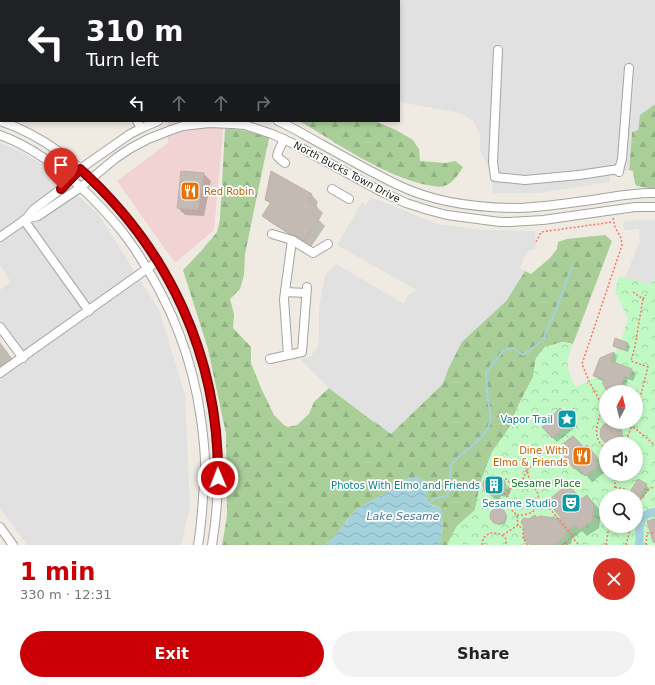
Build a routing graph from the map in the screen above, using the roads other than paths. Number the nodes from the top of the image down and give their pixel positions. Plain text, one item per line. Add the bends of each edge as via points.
1 (498, 50) dead end
2 (629, 68) dead end
3 (3, 122) edge
4 (153, 122) edge
5 (280, 122) edge
6 (139, 125) edge
7 (258, 125) edge
8 (0, 134) edge
9 (284, 139) junction
10 (285, 163) dead end
11 (80, 169) junction
12 (71, 178) junction
13 (91, 178) junction
14 (80, 187) junction
15 (332, 189) dead end
16 (655, 193) edge
17 (349, 199) dead end
18 (655, 207) edge
19 (25, 220) junction
20 (272, 234) dead end
21 (0, 237) edge
22 (292, 240) junction
23 (328, 244) dead end
24 (158, 262) junction
25 (147, 269) junction
26 (285, 292) junction
27 (89, 311) junction
28 (0, 327) edge
29 (288, 355) junction
30 (23, 358) junction
31 (270, 359) dead end
32 (0, 374) edge
33 (0, 527) edge
34 (13, 545) edge
35 (198, 545) edge
36 (212, 545) edge

1 - 2 street via 493,162 495,177 525,180 619,170
3 - 11 street via 39,138
4 - 6 street
5 - 16 street, North Bucks Town Drive via 399,186 446,201 476,206 520,208 618,195
6 - 11 street
7 - 9 street, North Bucks Town Drive
7 - 13 street, North Bucks Town Drive via 209,123 183,126 131,148
8 - 12 street via 34,150
9 - 10 street via 277,156
9 - 18 street, North Bucks Town Drive via 382,192 406,203 447,215 509,222 543,220 635,207
11 - 12 street
11 - 13 street
12 - 14 street
12 - 19 street
13 - 14 street, North Bucks Town Drive
13 - 24 street via 126,216
14 - 19 street, North Bucks Town Drive via 38,216
14 - 25 street via 116,224
15 - 17 street
19 - 21 street
19 - 27 street
20 - 22 street
22 - 23 street via 313,253
22 - 26 street
24 - 25 street
24 - 36 street via 190,325 201,355 213,407 218,488
25 - 27 street
25 - 35 street via 178,331 188,358 199,404 205,463
26 - 29 street
26 - 29 street via 306,290 302,352
27 - 30 street
28 - 30 street
29 - 31 street
30 - 32 street
33 - 34 street

